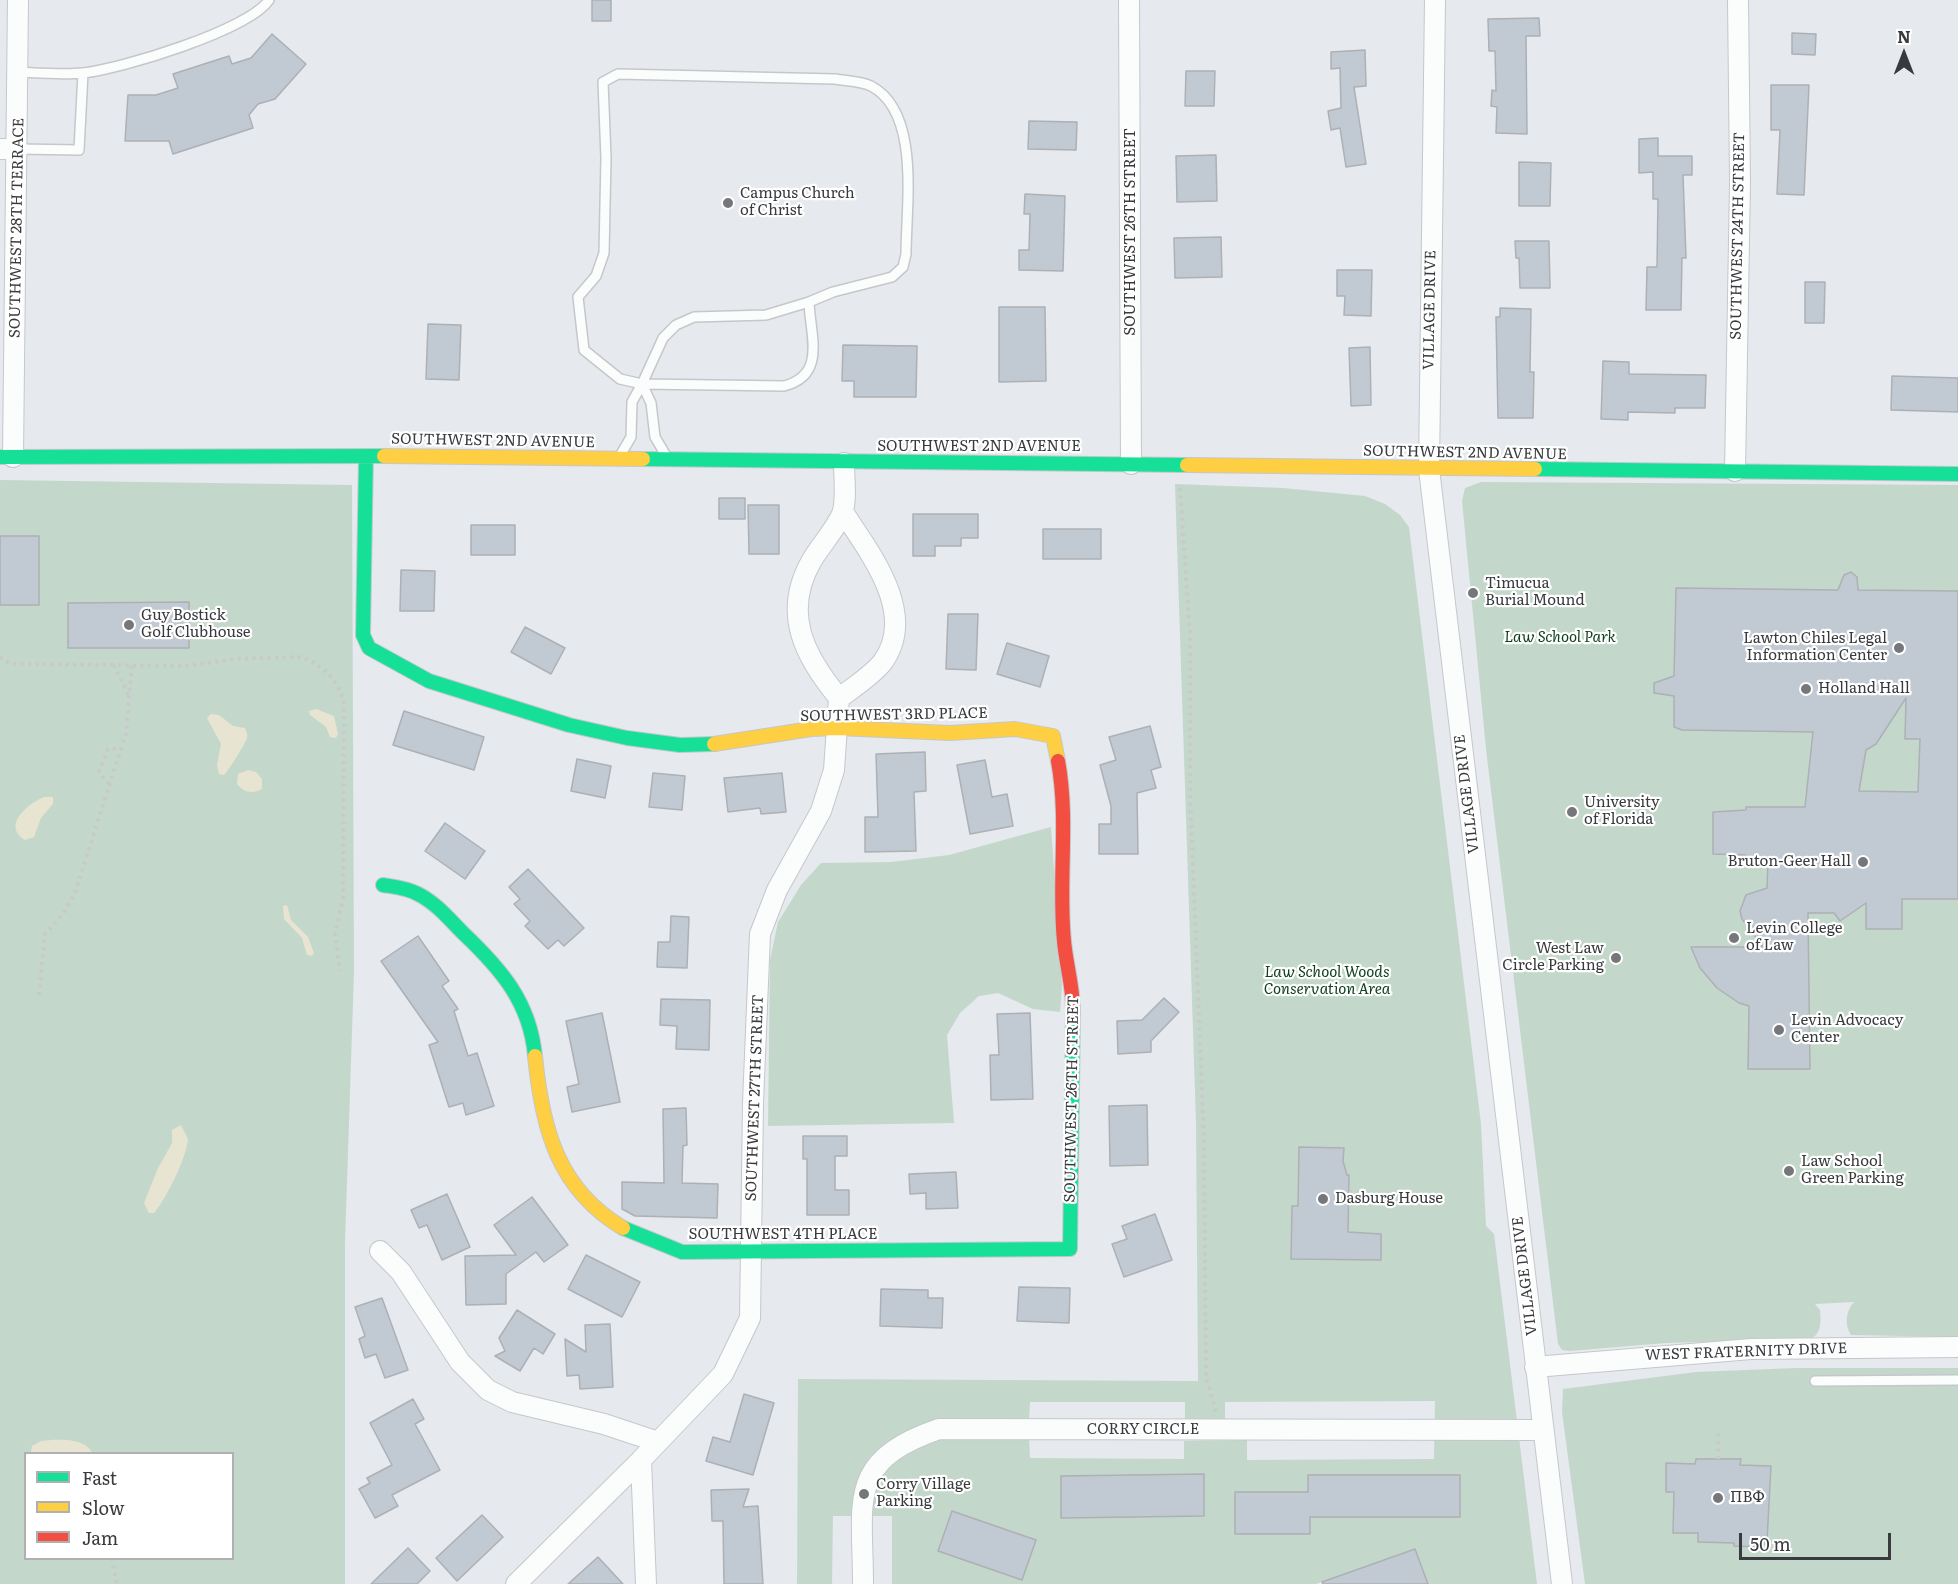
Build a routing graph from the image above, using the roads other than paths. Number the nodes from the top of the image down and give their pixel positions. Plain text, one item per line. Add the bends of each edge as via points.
1 (18, 0) edge
2 (269, 0) edge
3 (1129, 0) edge
4 (1434, 0) edge
5 (1738, 0) edge
6 (18, 72) junction
7 (83, 73) junction
8 (9, 149) edge
9 (809, 302) junction
10 (642, 384) junction
11 (366, 456) junction
12 (6, 457) edge
13 (618, 459) junction
14 (670, 460) junction
15 (844, 463) junction
16 (1131, 464) junction
17 (1429, 469) junction
18 (1735, 471) junction
19 (1958, 474) edge
20 (843, 512) junction
21 (839, 698) junction
22 (838, 729) junction
23 (1053, 736) joint
24 (383, 885) dead end
25 (751, 1249) junction
26 (1070, 1249) joint
27 (380, 1251) dead end
28 (1958, 1347) edge
29 (1535, 1366) junction
30 (1958, 1380) edge
31 (1815, 1381) dead end
32 (1542, 1430) junction
33 (658, 1442) junction
34 (641, 1460) junction
35 (516, 1584) edge
36 (646, 1584) edge
37 (863, 1584) edge
38 (1562, 1584) edge

1 - 6 street, SOUTHWEST 28TH TERRACE
2 - 7 lane via 249,19 147,58
3 - 16 street, SOUTHWEST 26TH STREET
4 - 17 street, VILLAGE DRIVE
5 - 18 street, SOUTHWEST 24TH STREET via 1740,182
6 - 7 lane
6 - 8 street, SOUTHWEST 28TH TERRACE
7 - 8 lane via 79,150
8 - 12 street, SOUTHWEST 28TH TERRACE
9 - 10 lane via 766,315 694,317 676,325 663,338
9 - 10 lane via 812,352 807,375 799,382 784,386
9 - 10 lane via 892,277 903,267 906,148 902,121 888,98 870,85 835,79 618,74 603,82 604,253 596,276 578,297 584,350 620,379
10 - 13 lane via 632,402 631,437
10 - 14 lane via 651,403 655,437
11 - 12 street, SOUTHWEST 2ND AVENUE
11 - 13 street, SOUTHWEST 2ND AVENUE
11 - 22 street, SOUTHWEST 3RD PLACE via 363,635 369,648 429,681 569,725 627,738 711,745 811,729
13 - 14 street, SOUTHWEST 2ND AVENUE
14 - 15 street, SOUTHWEST 2ND AVENUE
15 - 16 street, SOUTHWEST 2ND AVENUE
15 - 20 street
16 - 17 street, SOUTHWEST 2ND AVENUE
17 - 18 street, SOUTHWEST 2ND AVENUE
17 - 29 street, VILLAGE DRIVE
18 - 19 street, SOUTHWEST 2ND AVENUE
20 - 21 street via 808,567 798,609 801,639 807,653
20 - 21 street via 883,575 893,613 891,640 883,662
21 - 22 street, SOUTHWEST 27TH STREET
22 - 23 street, SOUTHWEST 3RD PLACE via 1015,729
22 - 25 street, SOUTHWEST 27TH STREET via 834,770 821,811 777,890 760,934
23 - 26 street, SOUTHWEST 26TH STREET via 1063,789 1064,941 1073,988
24 - 25 street, SOUTHWEST 4TH PLACE via 416,892 495,962 519,996 534,1038 542,1113 569,1182 596,1212 621,1230 682,1252
25 - 26 street, SOUTHWEST 4TH PLACE
25 - 33 street, SOUTHWEST 27TH STREET via 750,1318 728,1364
27 - 33 street via 401,1272 460,1362 488,1390 512,1402 604,1424
28 - 29 street, WEST FRATERNITY DRIVE via 1751,1349
29 - 32 street, VILLAGE DRIVE
30 - 31 lane
32 - 37 street, CORRY CIRCLE via 939,1429 885,1455 876,1465 862,1494
32 - 38 street, VILLAGE DRIVE
33 - 34 street, SOUTHWEST 27TH STREET
34 - 35 street, SOUTHWEST 27TH STREET
34 - 36 street

